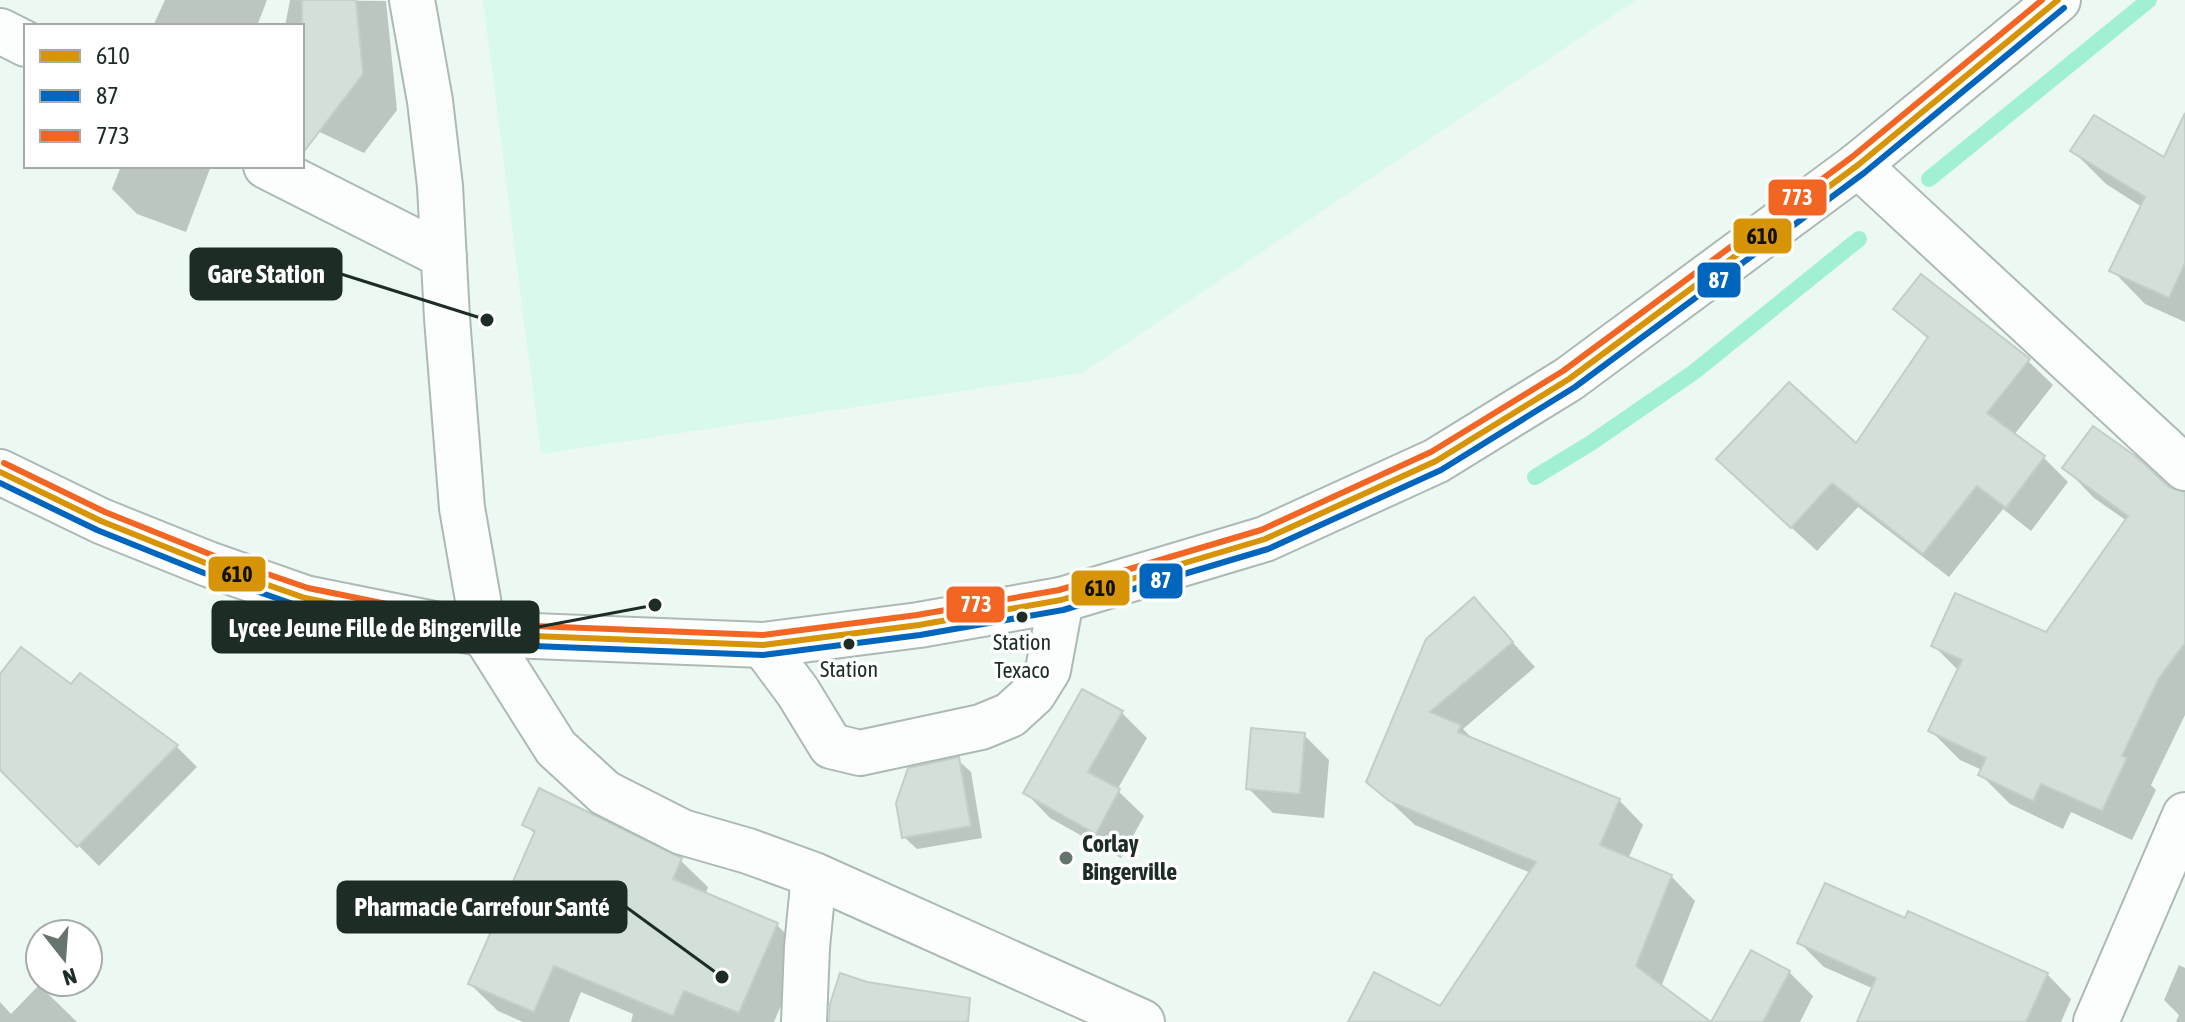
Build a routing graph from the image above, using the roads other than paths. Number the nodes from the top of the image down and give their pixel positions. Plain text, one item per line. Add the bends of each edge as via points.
1 (412, 0) edge
2 (2058, 0) edge
3 (0, 31) edge
4 (24, 43) edge
5 (1858, 165) junction
6 (270, 168) edge
7 (444, 256) junction
8 (2185, 468) edge
9 (0, 472) edge
10 (1061, 600) junction
11 (484, 634) junction
12 (763, 645) junction
13 (2185, 815) edge
14 (814, 875) junction
15 (804, 1022) edge
16 (1142, 1022) edge
17 (2096, 1022) edge

1 - 7 street via 430,101
2 - 5 street
3 - 4 street
5 - 8 street
5 - 10 street via 1569,379 1436,461 1265,539
6 - 7 street
7 - 11 street via 462,508
9 - 11 street via 101,521 305,598
10 - 12 street
10 - 12 street via 1048,670 1033,694 1010,715 981,727 860,753 831,746
11 - 12 street
11 - 14 street via 556,748 605,793 682,832
13 - 17 street
14 - 15 street
14 - 16 street

